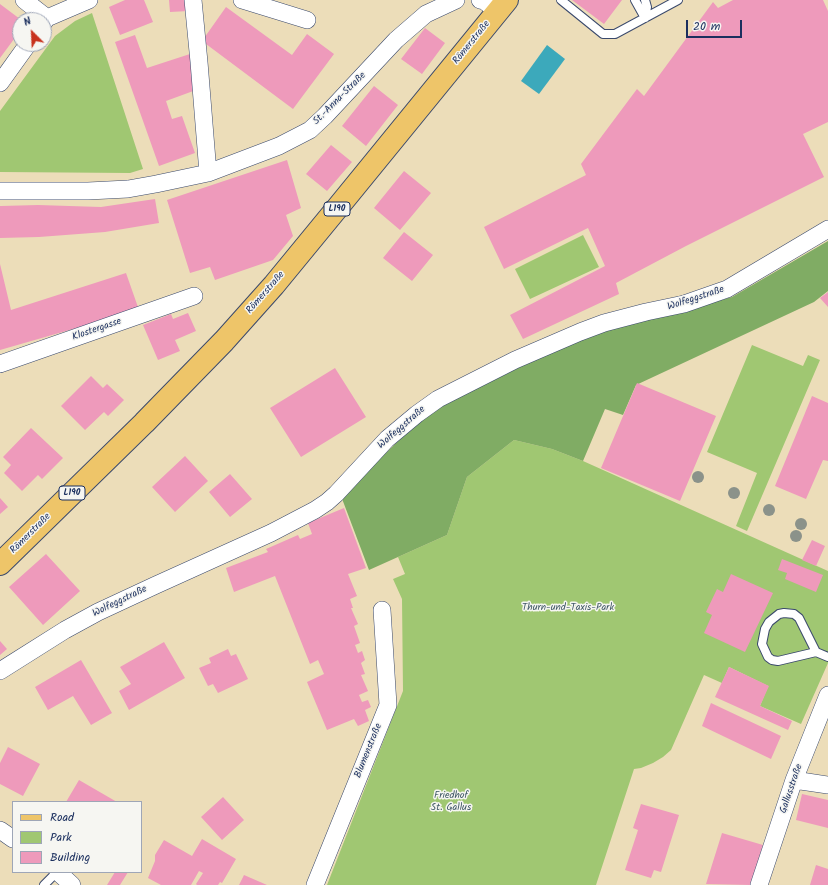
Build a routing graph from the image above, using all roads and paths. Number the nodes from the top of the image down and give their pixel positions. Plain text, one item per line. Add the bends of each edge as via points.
1 (24, 0) edge
2 (89, 0) edge
3 (193, 0) edge
4 (242, 0) edge
5 (456, 0) edge
6 (561, 0) edge
7 (635, 0) edge
8 (646, 0) edge
9 (678, 0) edge
10 (271, 4) edge
11 (495, 4) edge
12 (37, 12) edge
13 (52, 17) edge
14 (646, 18) junction
15 (307, 20) dead end
16 (22, 52) edge
17 (0, 83) edge
18 (208, 173) junction
19 (0, 191) edge
20 (828, 229) edge
21 (194, 296) dead end
22 (0, 364) edge
23 (0, 564) edge
24 (382, 610) dead end
25 (816, 652) junction
26 (828, 657) edge
27 (0, 671) edge
28 (828, 695) edge
29 (794, 780) junction
30 (828, 785) edge
31 (0, 830) edge
32 (12, 838) edge
33 (56, 873) edge
34 (58, 873) edge
35 (44, 885) edge
36 (72, 885) edge
37 (315, 885) edge
38 (759, 885) edge

1 - 12 street
2 - 13 street
3 - 18 street
4 - 10 street
5 - 18 street, St.-Anna-Straße via 426,14 396,40 310,130 279,146 228,162
6 - 14 lane via 603,34 615,34
7 - 14 lane
8 - 14 lane
9 - 14 lane
10 - 15 street
11 - 23 main road, Römerstraße / L190 via 343,201 274,285 224,341 144,423
16 - 17 street
18 - 19 street, St.-Anna-Straße via 128,189
20 - 27 street, Wolfeggstraße via 727,289 684,304 580,332 515,360 438,399 387,439 336,494 315,510 271,533 98,612
21 - 22 street, Klostergasse
24 - 37 street, Blumenstraße via 388,705
25 - 25 lane via 778,661 772,660 768,658 762,644 765,629 779,614 794,614 800,618
25 - 26 lane
28 - 29 street, Gallusstraße
29 - 30 street
29 - 38 street, Gallusstraße
31 - 32 street
33 - 35 lane
34 - 36 street

